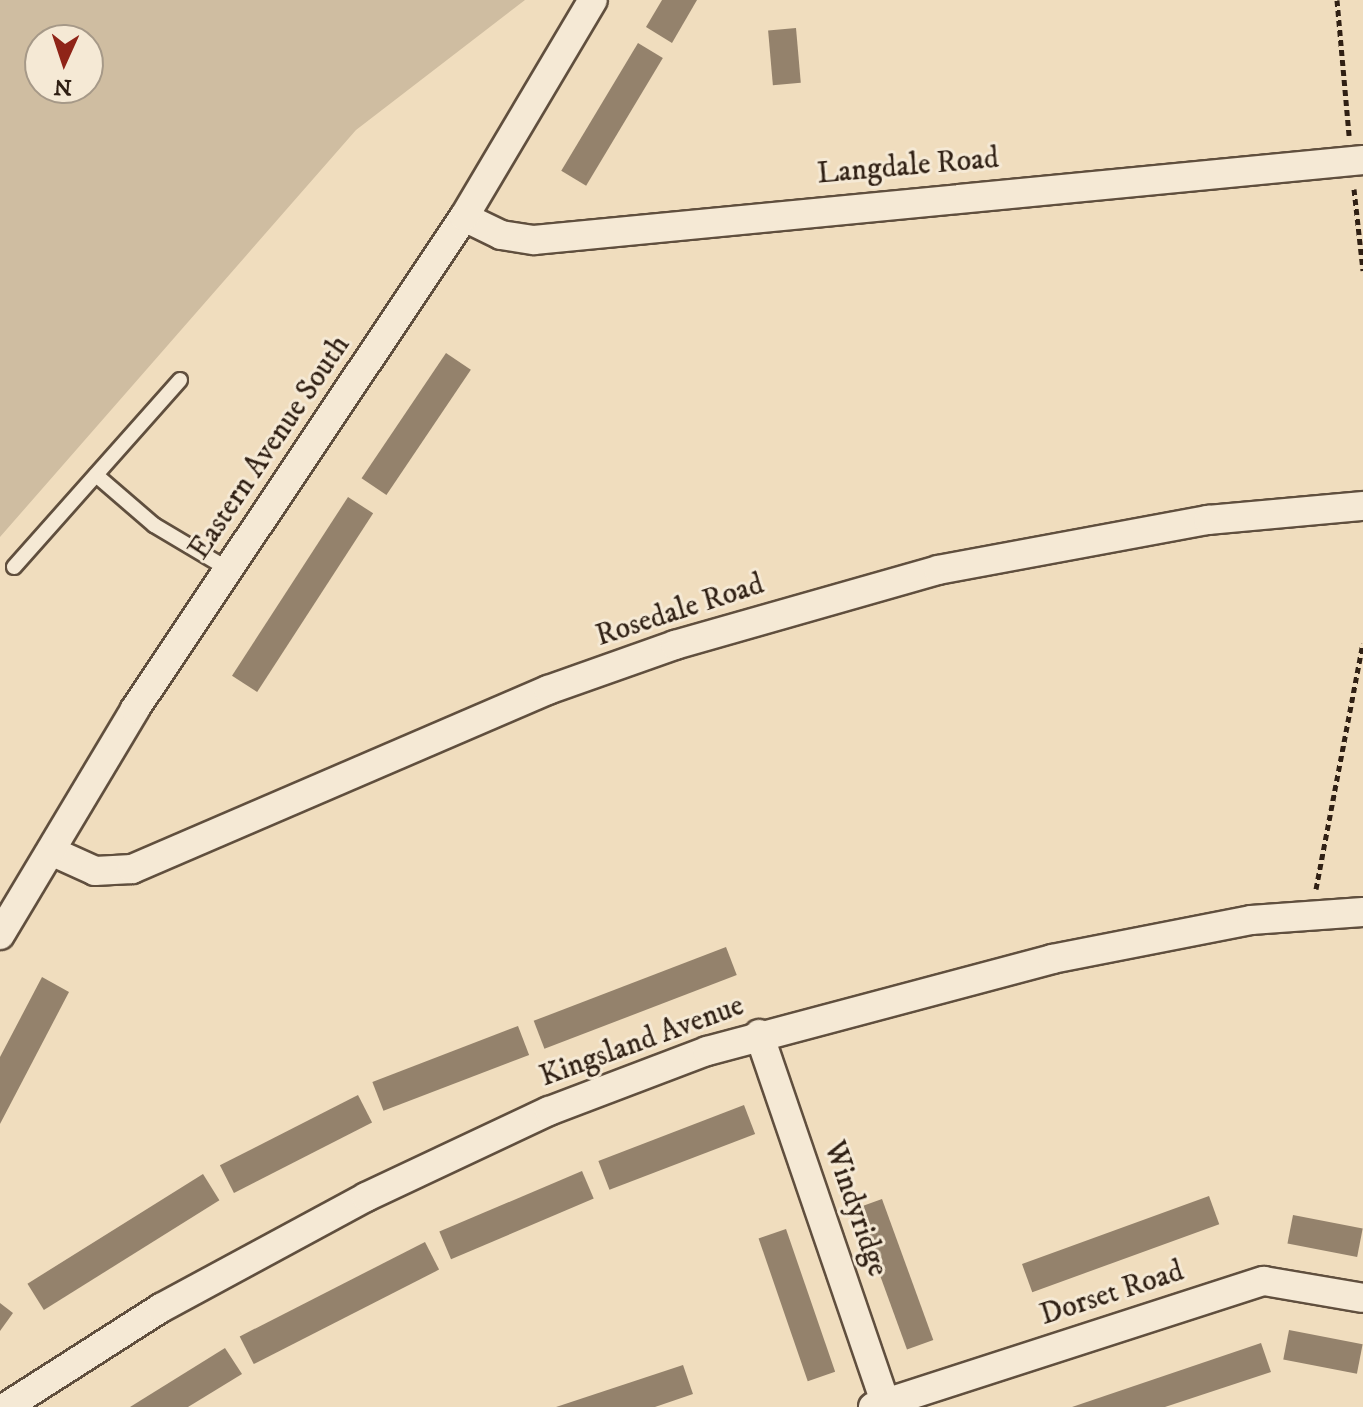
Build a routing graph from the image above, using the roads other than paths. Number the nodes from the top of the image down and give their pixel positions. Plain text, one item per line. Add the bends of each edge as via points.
1 (590, 4) edge
2 (1363, 160) edge
3 (464, 217) junction
4 (180, 380) dead end
5 (96, 475) junction
6 (1363, 506) edge
7 (14, 567) dead end
8 (228, 569) junction
9 (51, 851) junction
10 (1363, 912) edge
11 (0, 934) edge
12 (759, 1034) junction
13 (1363, 1298) edge
14 (882, 1406) edge
15 (6, 1407) edge

1 - 3 street, Eastern Avenue South
2 - 3 street, Langdale Road via 534,240 501,235
3 - 8 street, Eastern Avenue South
4 - 5 lane
5 - 7 lane
5 - 8 lane via 154,525
6 - 9 street, Rosedale Road via 1208,520 938,570 675,645 548,690 132,869 95,871
8 - 9 street, Eastern Avenue South
9 - 11 street, Eastern Avenue South
10 - 12 street, Kingsland Avenue via 1312,914 1052,959
12 - 14 street, Windyridge
12 - 15 street, Kingsland Avenue via 549,1111 366,1197 161,1308
13 - 14 street, Dorset Road via 1264,1281

